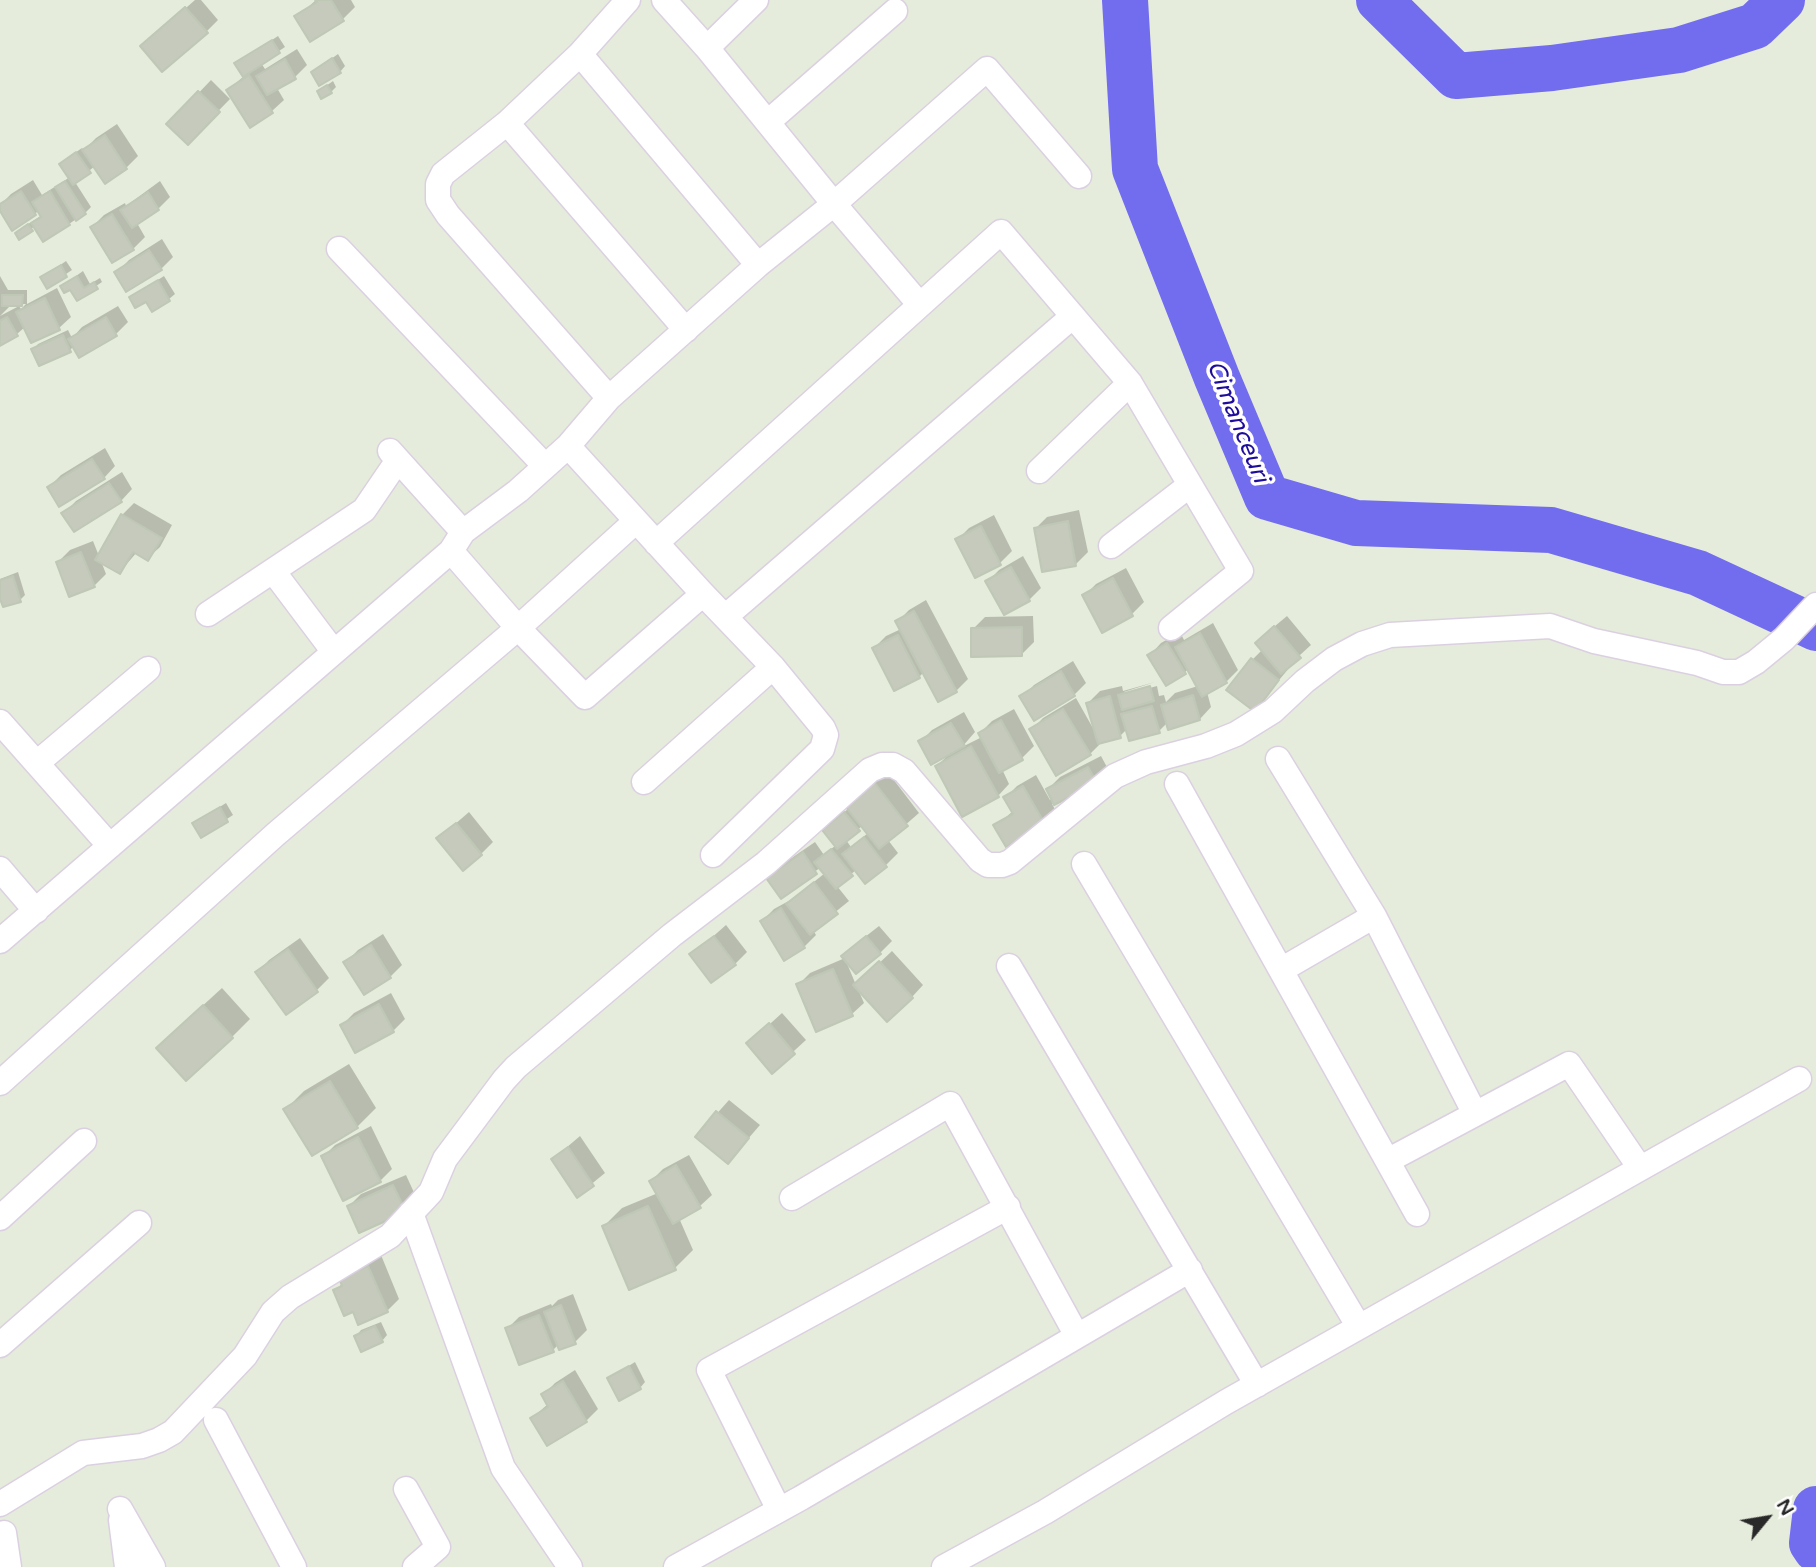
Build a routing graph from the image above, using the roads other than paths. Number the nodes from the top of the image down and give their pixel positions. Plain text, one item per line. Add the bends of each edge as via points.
1 (628, 0) edge
2 (664, 0) edge
3 (756, 0) edge
4 (895, 11) dead end
5 (707, 48) junction
6 (580, 54) junction
7 (768, 122) junction
8 (507, 123) junction
9 (1079, 176) dead end
10 (834, 204) junction
11 (339, 248) dead end
12 (758, 265) junction
13 (920, 305) junction
14 (1073, 316) junction
15 (686, 330) junction
16 (1130, 383) junction
17 (609, 398) junction
18 (568, 446) junction
19 (545, 466) junction
20 (1040, 471) dead end
21 (1190, 485) junction
22 (636, 522) junction
23 (457, 541) junction
24 (656, 543) junction
25 (1111, 545) dead end
26 (273, 571) junction
27 (703, 594) junction
28 (1815, 606) edge
29 (208, 614) dead end
30 (725, 617) junction
31 (518, 628) junction
32 (1171, 628) dead end
33 (334, 652) junction
34 (773, 667) junction
35 (148, 669) dead end
36 (0, 722) edge
37 (1278, 760) dead end
38 (37, 762) junction
39 (643, 782) dead end
40 (1177, 784) dead end
41 (110, 846) junction
42 (713, 855) dead end
43 (1084, 864) dead end
44 (0, 869) edge
45 (36, 911) junction
46 (1374, 916) junction
47 (0, 941) edge
48 (1009, 966) dead end
49 (1281, 970) junction
50 (1799, 1079) dead end
51 (0, 1083) edge
52 (1475, 1114) junction
53 (84, 1141) dead end
54 (1389, 1160) junction
55 (1640, 1168) junction
56 (792, 1198) dead end
57 (1008, 1207) junction
58 (411, 1213) junction
59 (1417, 1214) dead end
60 (0, 1218) edge
61 (139, 1223) dead end
62 (1190, 1270) junction
63 (1359, 1327) junction
64 (1077, 1336) junction
65 (0, 1345) edge
66 (1256, 1385) junction
67 (216, 1420) dead end
68 (406, 1489) dead end
69 (0, 1503) edge
70 (779, 1510) junction
71 (4, 1533) dead end
72 (9, 1567) edge
73 (127, 1567) edge
74 (153, 1567) edge
75 (294, 1567) edge
76 (415, 1567) edge
77 (570, 1567) edge
78 (677, 1567) edge
79 (944, 1567) edge

1 - 6 street
2 - 5 street
3 - 5 street
4 - 7 street
5 - 7 street
6 - 8 street
6 - 12 street
7 - 10 street
8 - 15 street
8 - 17 street via 443,174 438,200
9 - 10 street via 987,69
10 - 12 street
10 - 13 street
11 - 19 street
12 - 15 street
13 - 14 street via 1002,232
13 - 24 street
14 - 16 street
14 - 30 street
15 - 17 street
16 - 20 street
16 - 21 street
17 - 18 street
18 - 19 street
18 - 22 street
19 - 23 street
21 - 25 street
21 - 32 street via 1241,571
22 - 24 street
22 - 31 street
23 - 26 street via 394,455 364,510
23 - 31 street
23 - 33 street
24 - 27 street
26 - 29 street
26 - 33 street
27 - 30 street
27 - 31 street via 585,697
28 - 58 street via 1784,639 1739,672 1723,673 1550,626 1404,634 1362,644 1334,659 1273,711 1236,734 1128,768 1010,862 994,866 980,860 904,771 894,765 870,770 766,863 672,935 516,1067 445,1159 431,1192
30 - 34 street
31 - 51 street via 276,834
33 - 41 street
34 - 39 street
34 - 42 street via 823,728 826,741
35 - 38 street
36 - 38 street
37 - 46 street
38 - 41 street
40 - 49 street
41 - 45 street
43 - 63 street
44 - 45 street
45 - 47 street
46 - 49 street
46 - 52 street
48 - 62 street
49 - 54 street
50 - 55 street
52 - 54 street
52 - 55 street via 1569,1064
53 - 60 street
54 - 59 street
55 - 63 street
56 - 57 street via 950,1104
57 - 64 street
57 - 70 street via 709,1370
58 - 69 street via 390,1236 290,1297 274,1312 245,1356 173,1432 142,1446 83,1453
58 - 77 street via 503,1468
61 - 65 street
62 - 64 street
62 - 66 street
63 - 66 street
64 - 70 street
66 - 79 street
67 - 75 street
68 - 76 street via 438,1547
70 - 78 street
71 - 72 street
73 - 74 street via 120,1509

